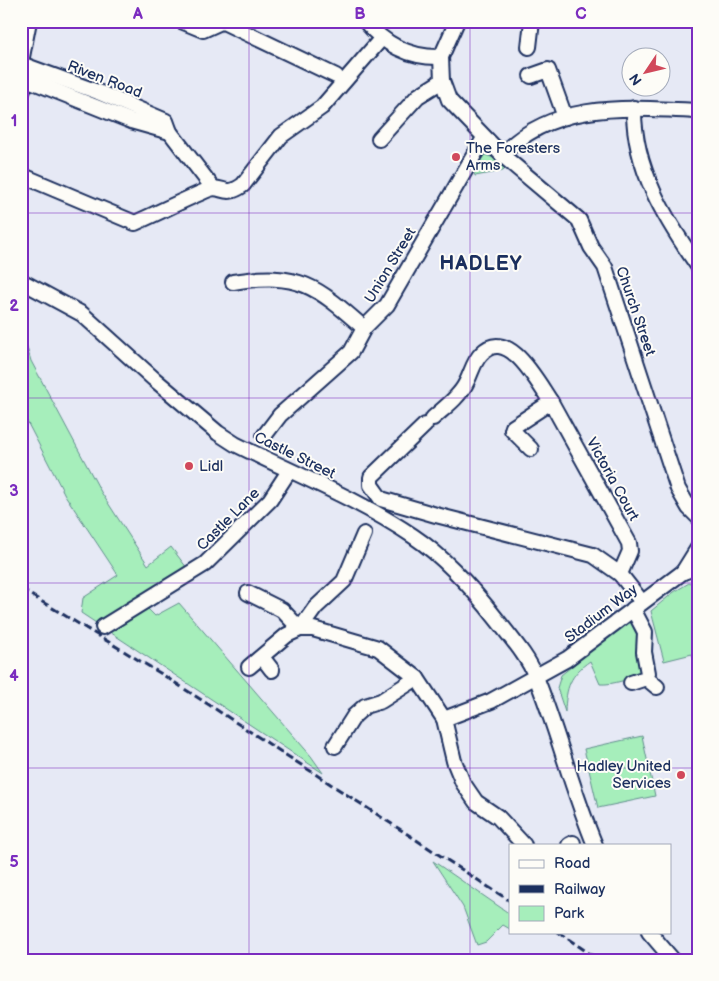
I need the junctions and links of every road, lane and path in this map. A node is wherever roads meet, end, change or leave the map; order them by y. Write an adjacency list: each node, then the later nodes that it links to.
1 (181, 21): 5 (street)
2 (364, 21): 7 (street)
3 (457, 21): 9 (street, Church Street)
4 (532, 21): 8 (street)
5 (223, 22): 11 (street)
6 (25, 27): 10 (street)
7 (381, 39): 9 (street); 24 (street)
8 (529, 47)
9 (441, 57): 14 (street, Church Street)
10 (21, 64): 13 (street); 19 (street, Riven Road)
11 (336, 76)
12 (531, 76): 18 (street)
13 (26, 79): 15 (street); 19 (street, Riven Road)
14 (442, 81): 20 (street, Church Street); 21 (street)
15 (21, 95)
16 (634, 108): 17 (street); 18 (street); 25 (street)
17 (698, 111)
18 (565, 117): 22 (street)
19 (170, 132): 24 (street, Riven Road)
20 (484, 138): 22 (street, Church Street); 28 (street, Union Street)
21 (379, 139)
22 (502, 155): 33 (street, Church Street)
23 (21, 175): 24 (street)
24 (213, 188)
25 (698, 266)
26 (21, 281): 32 (street, Castle Street)
27 (234, 282): 28 (street)
28 (364, 328): 30 (street, Union Street)
29 (552, 402): 31 (street); 38 (street, Victoria Court); 38 (street, Victoria Court)
30 (264, 436)
31 (531, 449)
32 (289, 471): 41 (street, Castle Lane); 46 (street, Castle Street)
33 (698, 517)
34 (364, 534): 42 (street)
35 (698, 548): 37 (street, Stadium Way)
36 (698, 567): 37 (street, Stadium Way)
37 (683, 572): 40 (street, Stadium Way)
38 (620, 574): 40 (street)
39 (248, 593): 42 (street)
40 (638, 605): 46 (street, Stadium Way); 48 (street)
41 (103, 627)
42 (300, 629): 43 (street); 47 (street)
43 (262, 657): 44 (street); 45 (street)
44 (250, 667)
45 (272, 670)
46 (536, 677): 51 (street, Stadium Way); 54 (street, Castle Street)
47 (417, 678): 51 (street); 52 (street)
48 (646, 678): 49 (street); 50 (street)
49 (631, 683)
50 (657, 687)
51 (444, 720): 53 (street)
52 (335, 746)
53 (523, 844)
54 (595, 844)
55 (651, 934): 56 (street)
56 (673, 960)

